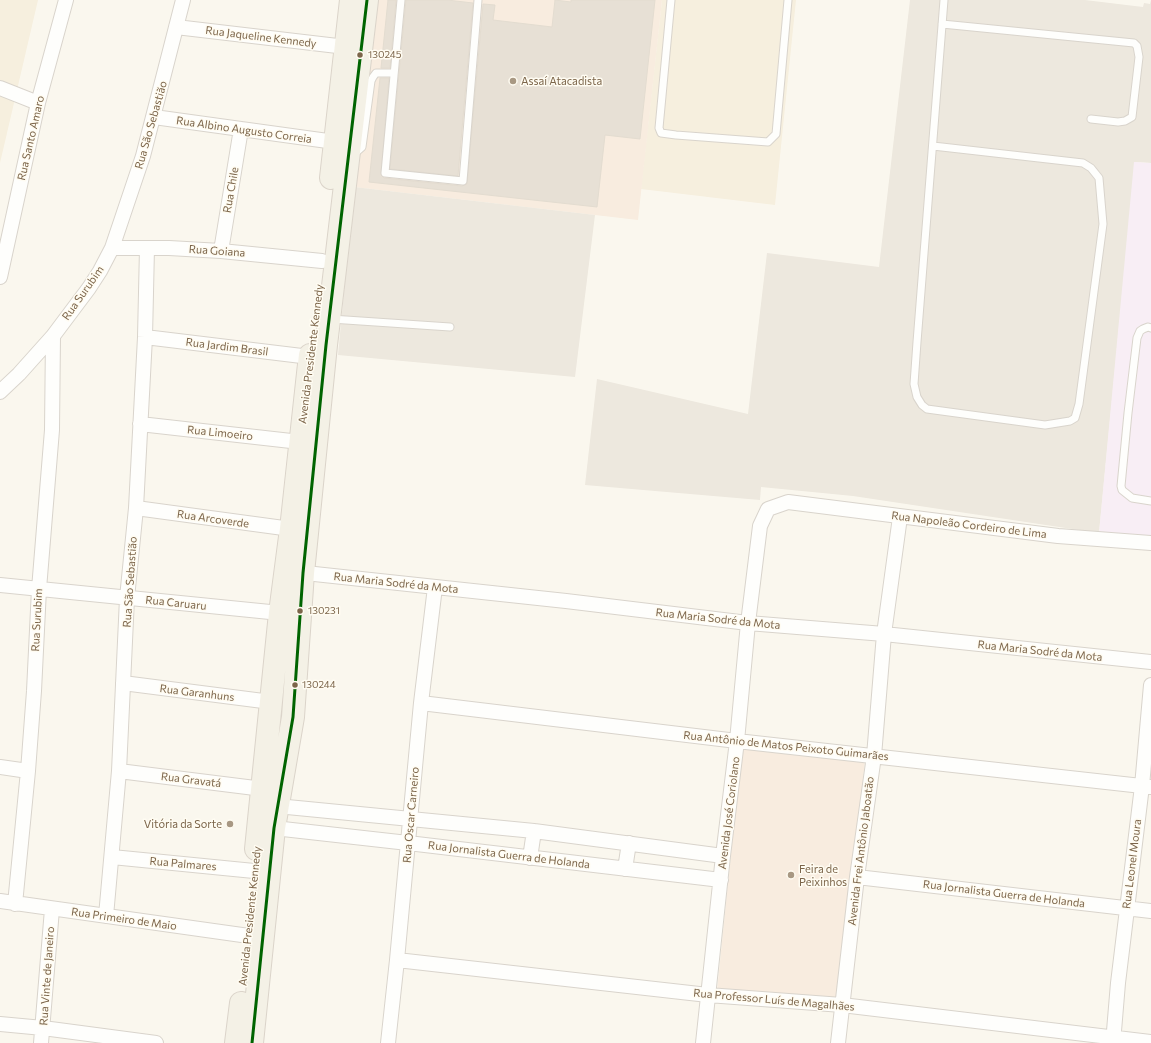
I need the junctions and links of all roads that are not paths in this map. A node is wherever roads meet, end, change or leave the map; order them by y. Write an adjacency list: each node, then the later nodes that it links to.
1 (64, 0): 15 (street, Rua Santo Amaro)
2 (183, 0): 11 (street, Rua São Sebastião)
3 (351, 0): 12 (main road, Avenida Presidente Kennedy)
4 (367, 0): 21 (main road, Avenida Presidente Kennedy)
5 (400, 0): 13 (lane)
6 (478, 0): 13 (lane)
7 (671, 0): 8 (lane)
8 (788, 0)
9 (944, 0): 10 (lane)
10 (942, 24): 17 (lane); 20 (lane)
11 (176, 27): 12 (street, Rua Jaqueline Kennedy); 16 (street, Rua São Sebastião)
12 (346, 47): 19 (main road, Avenida Presidente Kennedy)
13 (393, 73): 21 (lane)
14 (0, 88): 15 (street)
15 (38, 103): 26 (street, Rua Santo Amaro)
16 (154, 118): 18 (street, Rua Albino Augusto Correia); 22 (street, Rua São Sebastião)
17 (1091, 119)
18 (242, 129): 19 (street, Rua Albino Augusto Correia); 24 (street, Rua Chile)
19 (335, 142): 25 (main road, Avenida Presidente Kennedy)
20 (933, 146): 20 (lane)
21 (348, 159): 27 (main road, Avenida Presidente Kennedy)
22 (112, 248): 23 (street, Rua Goiana); 30 (street, Rua Surubim)
23 (148, 248): 24 (street, Rua Goiana); 31 (street, Rua São Sebastião)
24 (221, 251): 25 (street, Rua Goiana)
25 (322, 261): 32 (main road, Avenida Presidente Kennedy)
26 (0, 277)
27 (329, 319): 28 (lane); 42 (main road, Avenida Presidente Kennedy)
28 (450, 327)
29 (1151, 328): 36 (lane)
30 (52, 336): 33 (street, Rua Surubim); 45 (street, Rua Surubim)
31 (145, 338): 32 (street, Rua Jardim Brasil); 34 (street, Rua São Sebastião)
32 (310, 357): 35 (main road, Avenida Presidente Kennedy)
33 (0, 392)
34 (140, 424): 35 (street, Rua Limoeiro); 38 (street, Rua São Sebastião)
35 (300, 442): 40 (main road, Avenida Presidente Kennedy)
36 (1151, 501)
37 (788, 502): 39 (street, Rua Napoleão Cordeiro de Lima); 48 (street, Avenida José Coriolano)
38 (136, 508): 40 (street, Rua Arcoverde); 46 (street, Rua São Sebastião)
39 (900, 516): 41 (street, Rua Napoleão Cordeiro de Lima); 49 (street, Avenida Frei Antônio Jaboatão)
40 (291, 529): 42 (main road, Avenida Presidente Kennedy)
41 (1151, 543)
42 (294, 572): 44 (street, Rua Maria Sodré da Mota); 47 (main road, Avenida Presidente Kennedy); 54 (main road, Avenida Presidente Kennedy)
43 (0, 585): 45 (street, Rua Caruaru)
44 (435, 587): 48 (street, Rua Maria Sodré da Mota); 53 (street, Rua Oscar Carneiro)
45 (39, 589): 46 (street, Rua Caruaru); 58 (street, Rua Surubim)
46 (127, 598): 47 (street, Rua Caruaru); 51 (street, Rua São Sebastião)
47 (280, 613): 54 (main road, Avenida Presidente Kennedy)
48 (748, 623): 49 (street, Rua Maria Sodré da Mota); 55 (street, Avenida José Coriolano)
49 (884, 634): 50 (street, Rua Maria Sodré da Mota); 56 (street, Avenida Frei Antônio Jaboatão)
50 (1151, 662)
51 (123, 683): 54 (street, Rua Garanhuns); 59 (street, Rua São Sebastião)
52 (1151, 685): 61 (street, Rua Leonel Moura)
53 (422, 703): 55 (street, Rua Antônio de Matos Peixoto Guimarães); 63 (street, Rua Oscar Carneiro)
54 (279, 710): 60 (main road, Avenida Presidente Kennedy); 62 (main road, Avenida Presidente Kennedy)
55 (737, 741): 56 (street, Rua Antônio de Matos Peixoto Guimarães); 68 (street, Avenida José Coriolano)
56 (874, 756): 61 (street, Rua Antônio de Matos Peixoto Guimarães); 73 (street, Avenida Frei Antônio Jaboatão)
57 (0, 767): 58 (street)
58 (28, 771): 76 (street, Rua Surubim)
59 (119, 771): 60 (street, Rua Gravatá); 69 (street, Rua São Sebastião)
60 (267, 783): 72 (main road, Avenida Presidente Kennedy)
61 (1146, 787): 77 (street, Rua Leonel Moura)
62 (277, 806): 63 (street); 64 (main road, Avenida Presidente Kennedy)
63 (410, 818): 65 (street); 66 (street, Rua Oscar Carneiro)
64 (274, 828): 66 (street, Rua Jornalista Guerra de Holanda); 92 (main road, Avenida Presidente Kennedy)
65 (534, 831): 67 (street); 70 (street)
66 (408, 843): 70 (street, Rua Jornalista Guerra de Holanda); 82 (street, Rua Oscar Carneiro)
67 (629, 843): 68 (street); 71 (street)
68 (723, 856): 74 (street, Avenida José Coriolano)
69 (112, 857): 72 (street, Rua Palmares); 80 (street, Rua São Sebastião)
70 (530, 858): 71 (street, Rua Jornalista Guerra de Holanda)
71 (625, 869): 74 (street, Rua Jornalista Guerra de Holanda)
72 (254, 871): 81 (main road, Avenida Presidente Kennedy)
73 (857, 877): 77 (street, Rua Jornalista Guerra de Holanda); 84 (street, Avenida Frei Antônio Jaboatão)
74 (721, 880): 83 (street, Avenida José Coriolano)
75 (0, 901): 76 (street, Rua Primeiro de Maio)
76 (15, 904): 78 (street, Rua Primeiro de Maio)
77 (1127, 908): 79 (street, Rua Jornalista Guerra de Holanda); 87 (street, Rua Leonel Moura)
78 (52, 909): 80 (street, Rua Primeiro de Maio); 86 (street, Rua Vinte de Janeiro)
79 (1151, 911)
80 (106, 916): 81 (street, Rua Primeiro de Maio)
81 (249, 936): 91 (main road, Avenida Presidente Kennedy)
82 (397, 960): 83 (street, Rua Professor Luís de Magalhães); 93 (street, Rua Oscar Carneiro)
83 (708, 995): 84 (street, Rua Professor Luís de Magalhães); 94 (street, Avenida José Coriolano)
84 (842, 1005): 87 (street, Rua Professor Luís de Magalhães); 95 (street, Avenida Frei Antônio Jaboatão)
85 (0, 1024): 86 (street)
86 (43, 1028): 89 (street, Rua Vinte de Janeiro); 90 (street)
87 (1114, 1041): 88 (street, Rua Professor Luís de Magalhães)
88 (1151, 1042)
89 (41, 1043)
90 (156, 1043)
91 (236, 1043)
92 (252, 1043)
93 (388, 1043)
94 (703, 1043)
95 (838, 1043)

